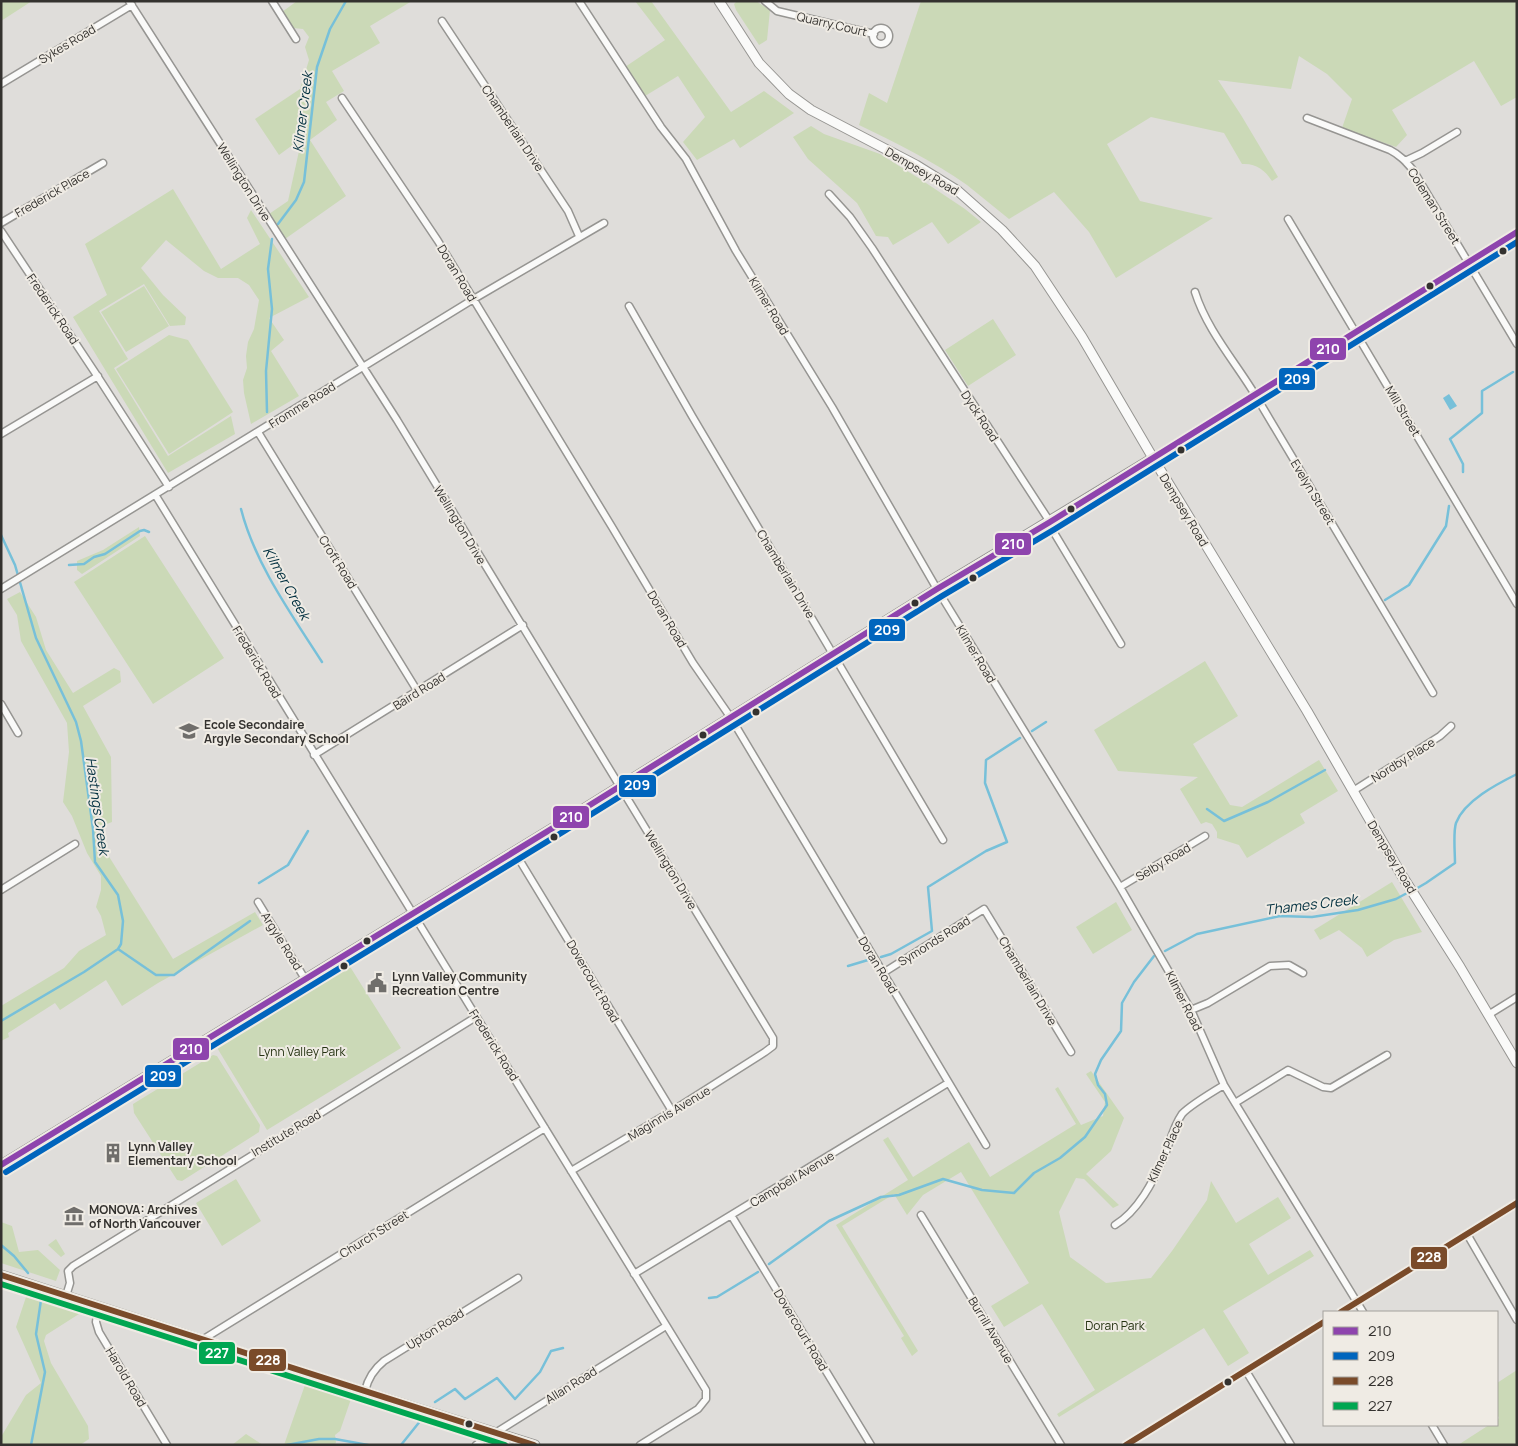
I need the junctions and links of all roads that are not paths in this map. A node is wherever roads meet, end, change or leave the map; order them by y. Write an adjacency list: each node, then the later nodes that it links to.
1 (272, 1): 8 (street)
2 (579, 1): 38 (street, Kilmer Road)
3 (718, 1): 33 (street, Dempsey Road)
4 (765, 1): 7 (street, Quarry Court)
5 (130, 3): 9 (street, Sykes Road); 28 (street, Wellington Drive)
6 (442, 21): 21 (street, Chamberlain Drive)
7 (874, 34)
8 (296, 40)
9 (1, 84)
10 (342, 98): 24 (street, Doran Road)
11 (1307, 118): 13 (street, Coleman Street)
12 (1457, 132): 13 (street)
13 (1406, 161): 22 (street, Coleman Street)
14 (104, 163): 17 (street, Frederick Place)
15 (829, 194): 36 (street, Dyck Road)
16 (1288, 219): 26 (street, Mill Street)
17 (1, 223)
18 (604, 223): 21 (street, Fromme Road)
19 (1, 231): 29 (street, Frederick Road)
20 (1517, 232): 22 (street)
21 (579, 236): 24 (street, Fromme Road)
22 (1468, 262): 26 (street); 27 (street, Coleman Street)
23 (1195, 292): 30 (street, Evelyn Street)
24 (472, 300): 28 (street, Fromme Road); 46 (street, Doran Road)
25 (629, 306): 42 (street, Chamberlain Drive)
26 (1356, 332): 30 (street); 39 (street, Mill Street)
27 (1517, 344)
28 (364, 367): 31 (street, Fromme Road); 40 (street, Wellington Drive)
29 (98, 376): 32 (street); 34 (street, Frederick Road)
30 (1255, 394): 33 (street); 44 (street, Evelyn Street)
31 (258, 432): 34 (street, Fromme Road); 43 (street, Croft Road)
32 (1, 434)
33 (1153, 458): 36 (street); 51 (street, Dempsey Road)
34 (169, 487): 35 (street, Fromme Road)
35 (156, 496): 37 (street, Fromme Road); 49 (street, Frederick Road)
36 (1050, 522): 38 (street); 41 (street, Dyck Road)
37 (1, 589)
38 (937, 589): 42 (street); 56 (street, Kilmer Road)
39 (1517, 604)
40 (523, 625): 43 (street, Baird Road); 50 (street, Wellington Drive)
41 (1121, 644)
42 (834, 655): 46 (street); 53 (street, Chamberlain Drive)
43 (418, 692): 49 (street, Baird Road)
44 (1432, 693)
45 (1, 704): 48 (street)
46 (731, 718): 50 (street); 61 (street, Doran Road)
47 (1451, 726): 51 (street, Nordby Place)
48 (18, 733)
49 (314, 755): 60 (street, Frederick Road)
50 (621, 786): 55 (street); 68 (street, Wellington Drive)
51 (1353, 791): 66 (street, Dempsey Road)
52 (1205, 836): 56 (street, Selby Road)
53 (943, 840)
54 (75, 844): 57 (street)
55 (514, 852): 60 (street); 75 (street, Dovercourt Road)
56 (1120, 887): 65 (street, Kilmer Road)
57 (1, 890)
58 (258, 902): 63 (street, Argyle Road)
59 (984, 909): 61 (street, Symonds Road); 69 (street, Chamberlain Drive)
60 (412, 913): 63 (street); 67 (street, Frederick Road)
61 (883, 973): 72 (street, Doran Road)
62 (1303, 973): 65 (street)
63 (305, 979): 78 (street)
64 (1517, 997): 66 (street)
65 (1191, 1010): 73 (street, Kilmer Road)
66 (1488, 1015): 71 (street, Dempsey Road)
67 (476, 1017): 76 (street, Frederick Road); 88 (street, Institute Road)
68 (765, 1052): 75 (street, Maginnis Avenue)
69 (1071, 1052)
70 (1387, 1055): 74 (street)
71 (1517, 1063)
72 (948, 1083): 77 (street, Doran Road); 82 (street, Campbell Avenue)
73 (1224, 1085): 74 (street, Kilmer Road); 83 (street, Kilmer Place)
74 (1235, 1103): 89 (street, Kilmer Road)
75 (672, 1111): 79 (street, Maginnis Avenue)
76 (545, 1128): 79 (street, Frederick Road); 96 (street, Church Street)
77 (986, 1145)
78 (2, 1163)
79 (571, 1171): 85 (street, Frederick Road)
80 (1517, 1203): 84 (street)
81 (921, 1215): 106 (street, Burrill Avenue)
82 (731, 1216): 85 (street, Campbell Avenue); 105 (street, Dovercourt Road)
83 (1115, 1225)
84 (1467, 1234): 89 (street); 93 (street)
85 (634, 1274): 95 (street, Frederick Road)
86 (2, 1275): 88 (street)
87 (518, 1278): 98 (street, Upton Road)
88 (66, 1296): 90 (street)
89 (1357, 1302): 91 (street); 92 (street, Kilmer Road)
90 (98, 1306): 96 (street); 101 (street, Harold Road)
91 (1343, 1311)
92 (1362, 1311)
93 (1517, 1320)
94 (1323, 1323): 97 (street)
95 (666, 1326): 100 (street, Allan Road); 104 (street, Frederick Road)
96 (202, 1340): 98 (street)
97 (1246, 1371): 107 (street); 108 (street)
98 (365, 1391): 100 (street)
99 (1433, 1426): 109 (street)
100 (496, 1432): 102 (street, Allan Road); 103 (street)
101 (167, 1445)
102 (476, 1445)
103 (536, 1445)
104 (640, 1445)
105 (871, 1445)
106 (1061, 1445)
107 (1126, 1445)
108 (1291, 1445)
109 (1444, 1445)

